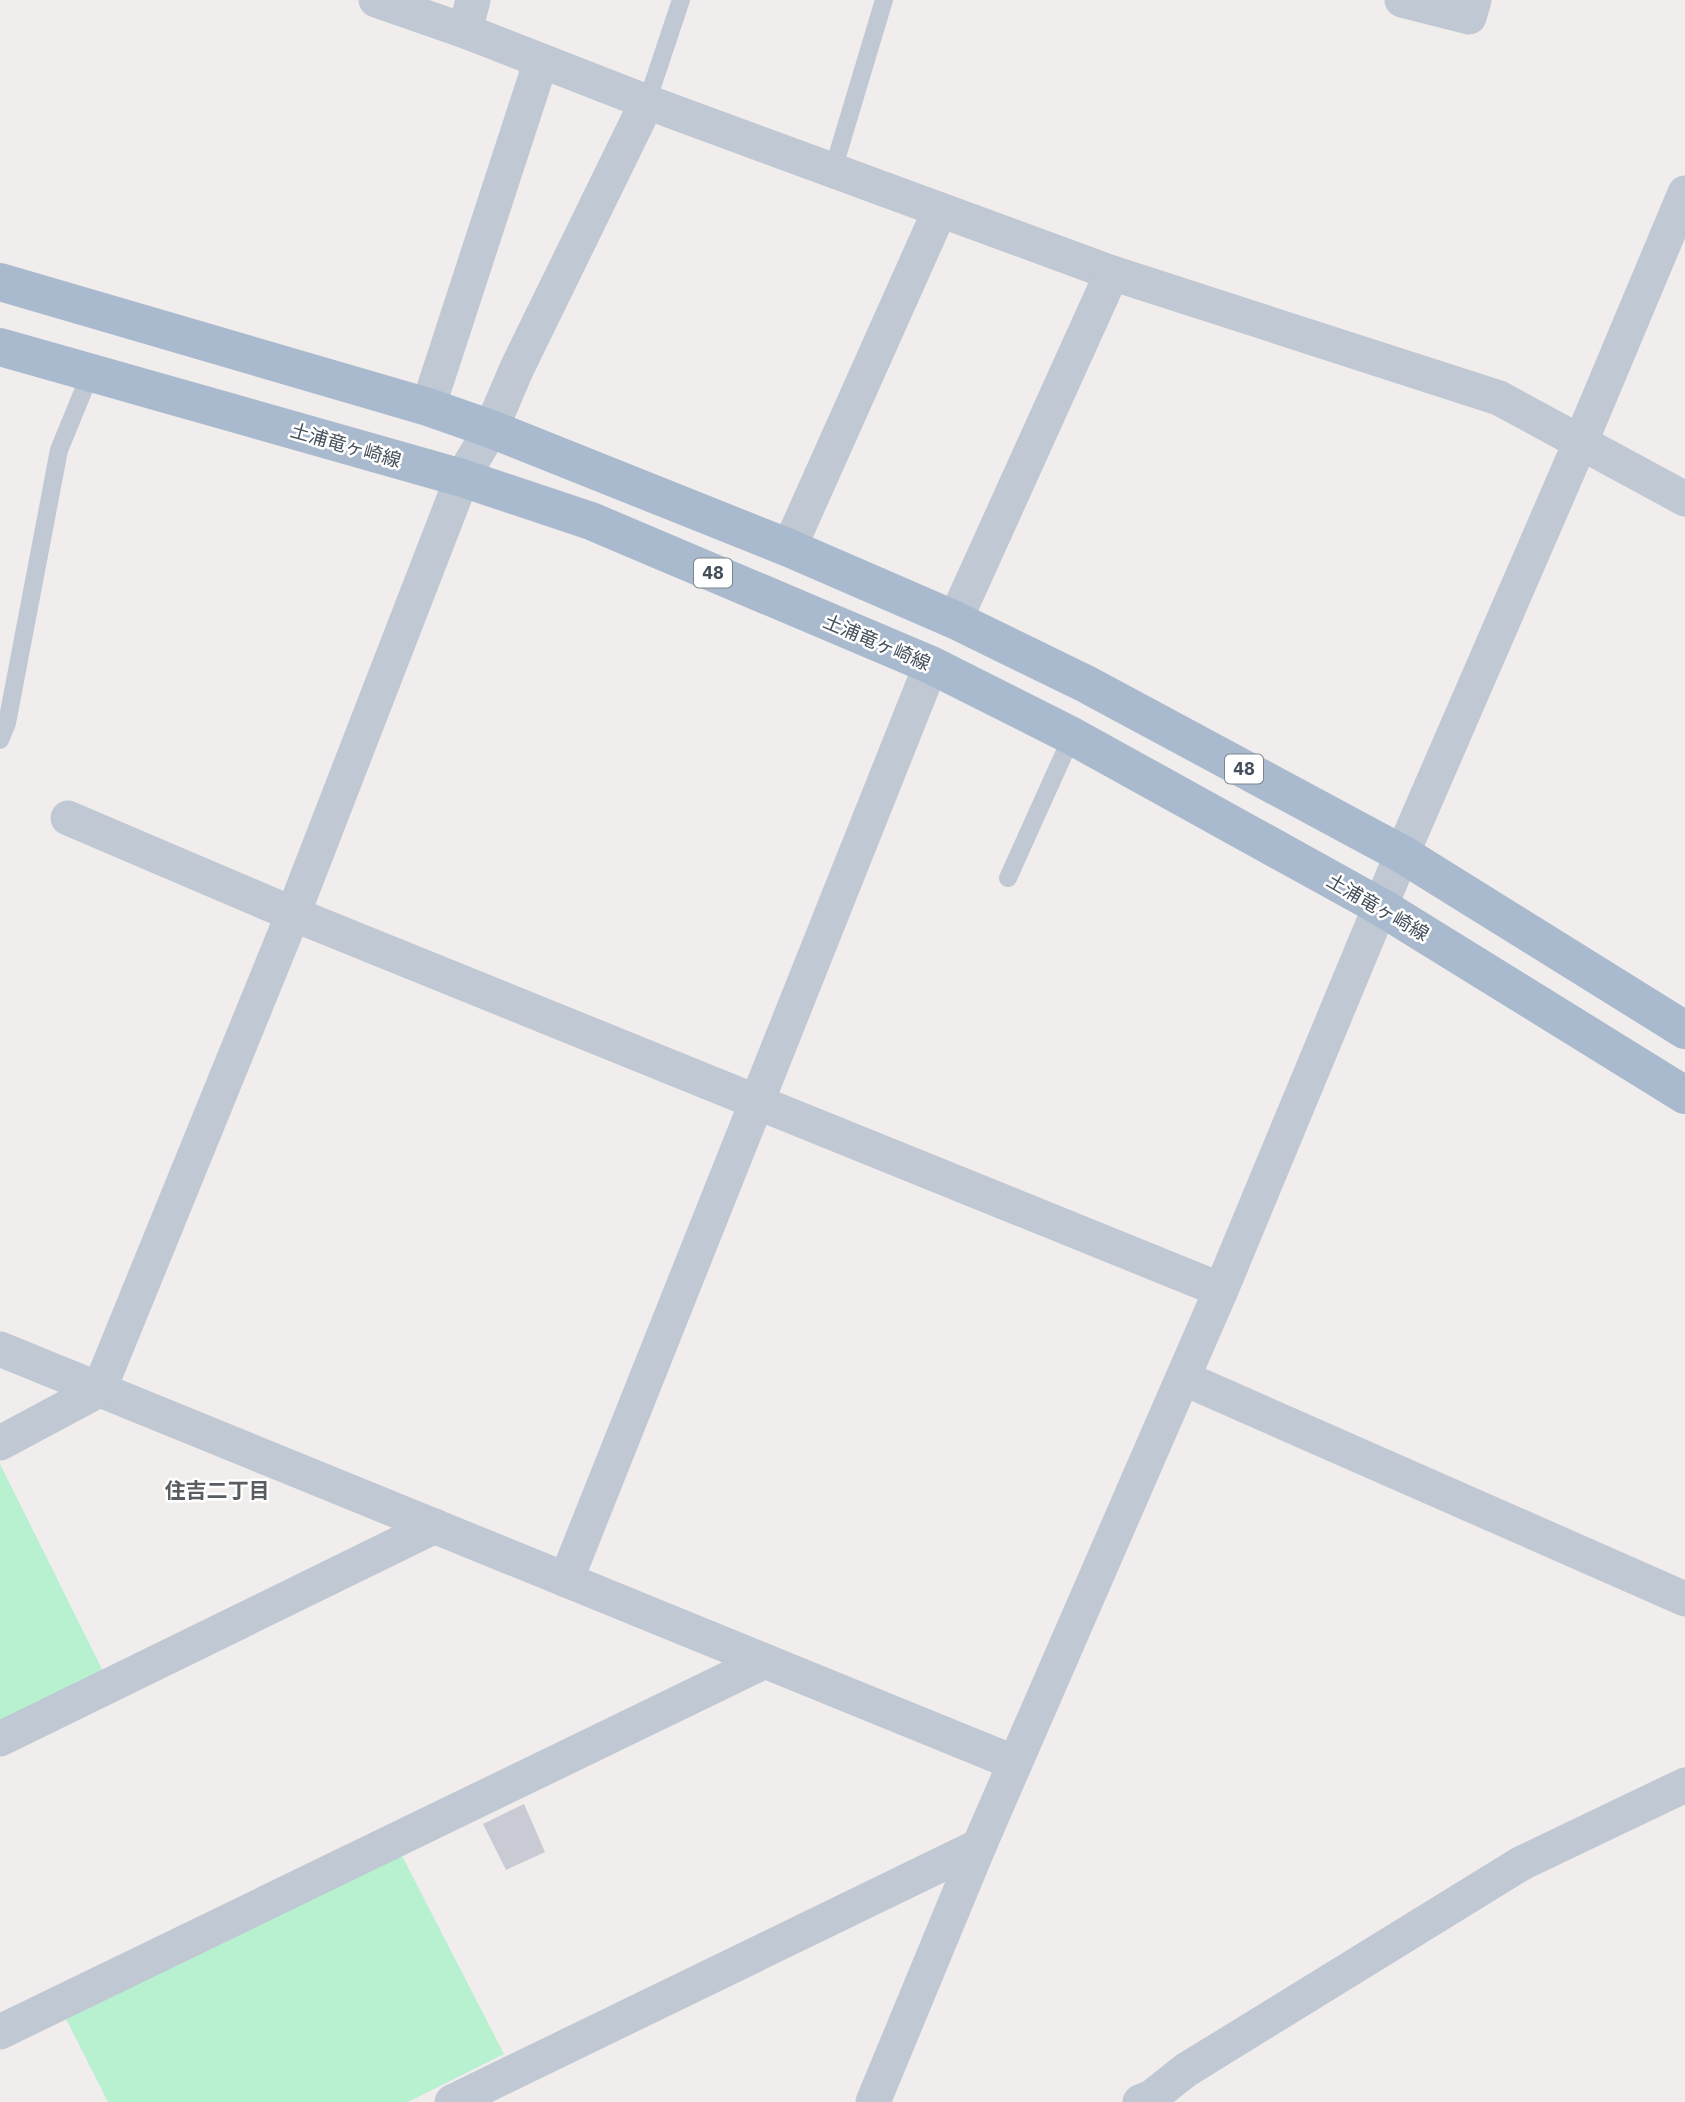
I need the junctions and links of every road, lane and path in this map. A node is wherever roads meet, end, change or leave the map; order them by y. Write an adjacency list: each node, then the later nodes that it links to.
1 (376, 0): 6 (street)
2 (681, 0): 8 (lane)
3 (884, 0): 9 (lane)
4 (1402, 0): 5 (street)
5 (1474, 0)
6 (469, 15): 7 (street)
7 (541, 61): 8 (street); 16 (street)
8 (647, 102): 9 (street); 17 (street)
9 (832, 170): 11 (street)
10 (1685, 193): 18 (street)
11 (940, 210): 12 (street); 21 (street)
12 (1112, 273): 18 (street); 22 (street)
13 (0, 282): 16 (main road, 48)
14 (0, 347): 15 (main road, 土浦竜ヶ崎線 / 48)
15 (90, 372): 19 (main road, 土浦竜ヶ崎線 / 48); 25 (lane)
16 (428, 407): 17 (main road, 48)
17 (491, 429): 19 (street); 21 (main road, 48)
18 (1581, 441): 20 (street); 27 (street)
19 (462, 478): 23 (main road, 土浦竜ヶ崎線 / 48); 30 (street)
20 (1685, 499)
21 (789, 548): 22 (main road, 48)
22 (955, 620): 27 (main road, 48)
23 (931, 664): 24 (main road, 土浦竜ヶ崎線 / 48); 33 (street)
24 (1072, 736): 28 (lane); 29 (main road, 土浦竜ヶ崎線 / 48)
25 (0, 740)
26 (68, 818): 30 (street)
27 (1402, 854): 29 (street); 31 (main road, 48)
28 (1008, 878)
29 (1381, 907): 32 (main road, 土浦竜ヶ崎線 / 48); 34 (street)
30 (293, 914): 33 (street); 37 (street)
31 (1685, 1030)
32 (1685, 1095)
33 (755, 1101): 34 (street); 40 (street)
34 (1221, 1290): 36 (street)
35 (0, 1349): 37 (street)
36 (1183, 1378): 41 (street); 44 (street)
37 (99, 1390): 38 (street); 39 (street)
38 (0, 1443)
39 (435, 1527): 40 (street); 43 (street)
40 (566, 1580): 42 (street)
41 (1685, 1599)
42 (765, 1661): 44 (street); 47 (street)
43 (0, 1739)
44 (1015, 1763): 46 (street)
45 (1685, 1785): 48 (street)
46 (979, 1846): 49 (street); 50 (street)
47 (0, 2032)
48 (1154, 2100)
49 (458, 2101)
50 (873, 2102)

